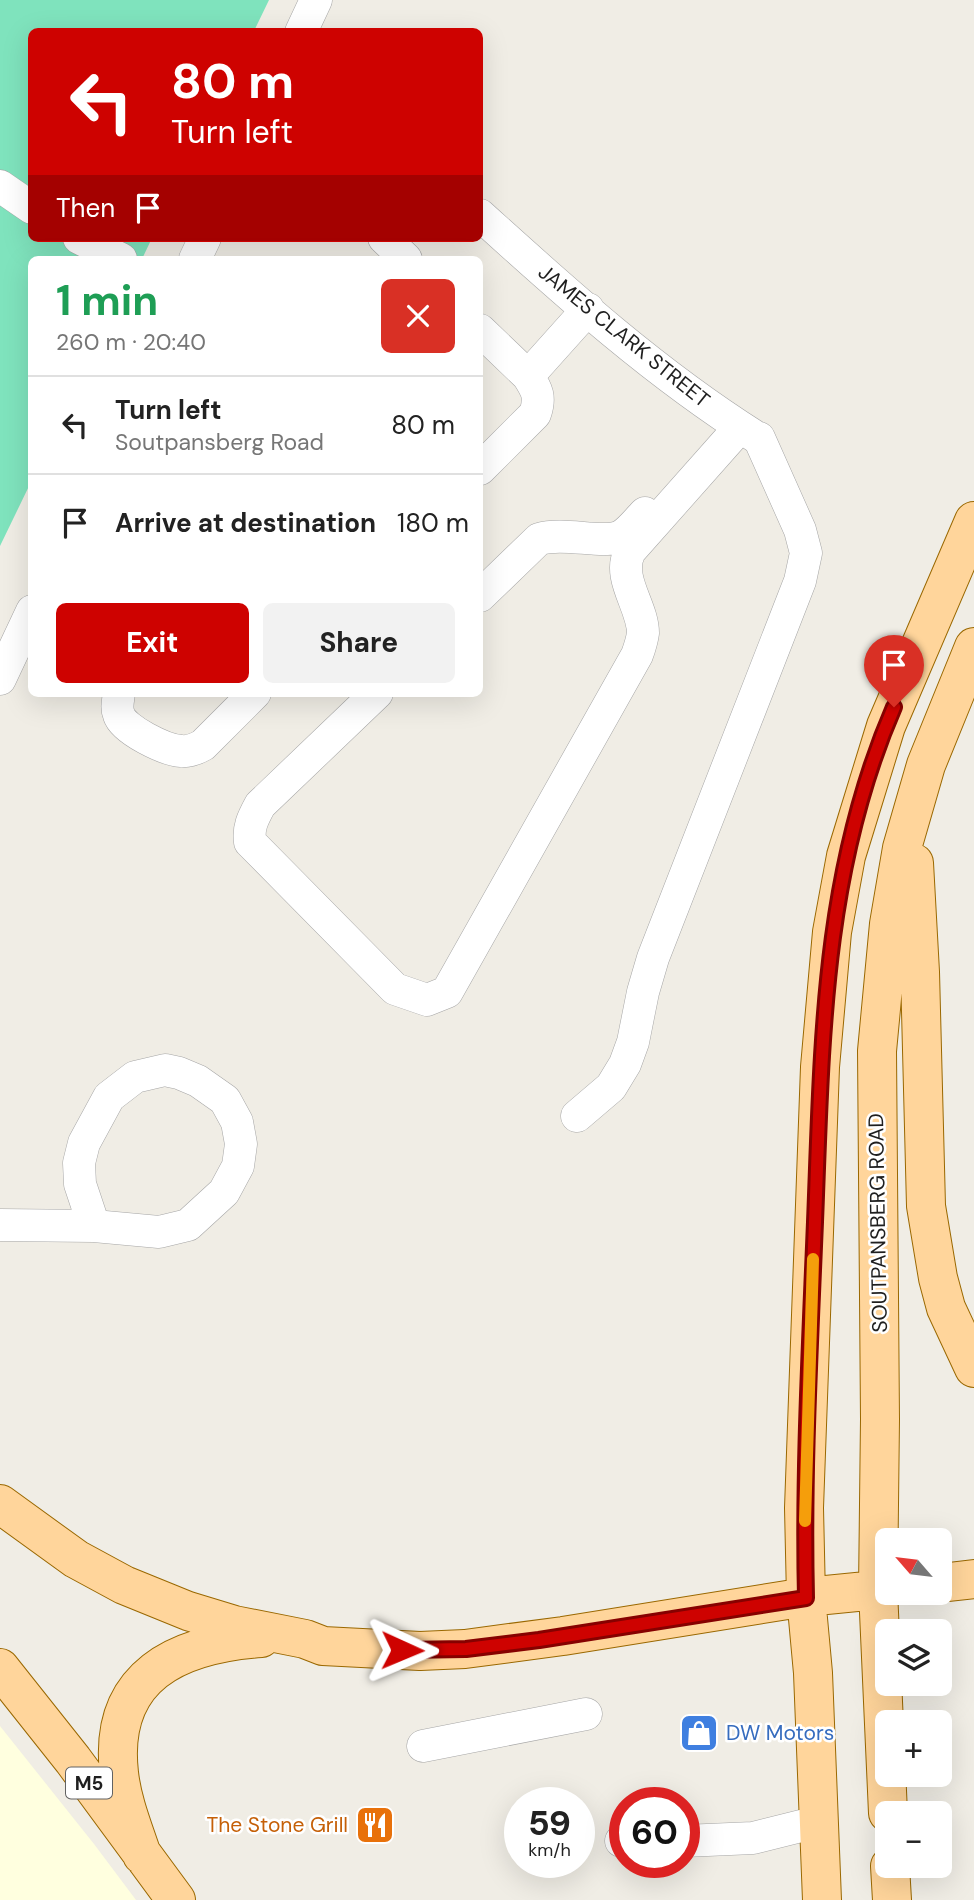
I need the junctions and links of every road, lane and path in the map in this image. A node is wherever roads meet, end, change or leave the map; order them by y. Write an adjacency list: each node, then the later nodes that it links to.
1 (316, 0): 2 (street)
2 (303, 28)
3 (0, 186): 4 (street)
4 (28, 205)
5 (483, 218): 10 (street, JAMES CLARK STREET)
6 (87, 242): 8 (street)
7 (388, 242): 9 (street)
8 (115, 256)
9 (403, 256)
10 (588, 309): 12 (street); 13 (street, JAMES CLARK STREET)
11 (483, 333): 12 (street)
12 (528, 376): 14 (street)
13 (752, 431): 16 (street); 22 (street); 24 (street)
14 (483, 466)
15 (974, 521): 33 (main road)
16 (483, 593)
17 (28, 620): 19 (street)
18 (974, 647): 23 (main road, SOUTPANSBERG ROAD)
19 (0, 679)
20 (118, 697): 21 (street)
21 (251, 697)
22 (373, 697)
23 (911, 808): 27 (main road); 29 (main road, SOUTPANSBERG ROAD)
24 (577, 1116)
25 (0, 1225): 26 (street)
26 (94, 1226): 26 (street)
27 (974, 1368)
28 (0, 1504): 35 (main road)
29 (882, 1528)
30 (974, 1580): 31 (main road)
31 (952, 1582)
32 (875, 1591): 33 (main road)
33 (806, 1598): 35 (main road); 40 (main road)
34 (883, 1605): 39 (main road, SOUTPANSBERG ROAD)
35 (305, 1639): 42 (main road)
36 (0, 1668): 42 (main road, M5)
37 (586, 1714): 38 (street)
38 (423, 1746)
39 (888, 1801)
40 (817, 1822): 41 (street); 45 (main road)
41 (700, 1840)
42 (142, 1856): 44 (main road, M5)
43 (891, 1878): 46 (main road)
44 (176, 1900)
45 (822, 1900)
46 (892, 1900)

